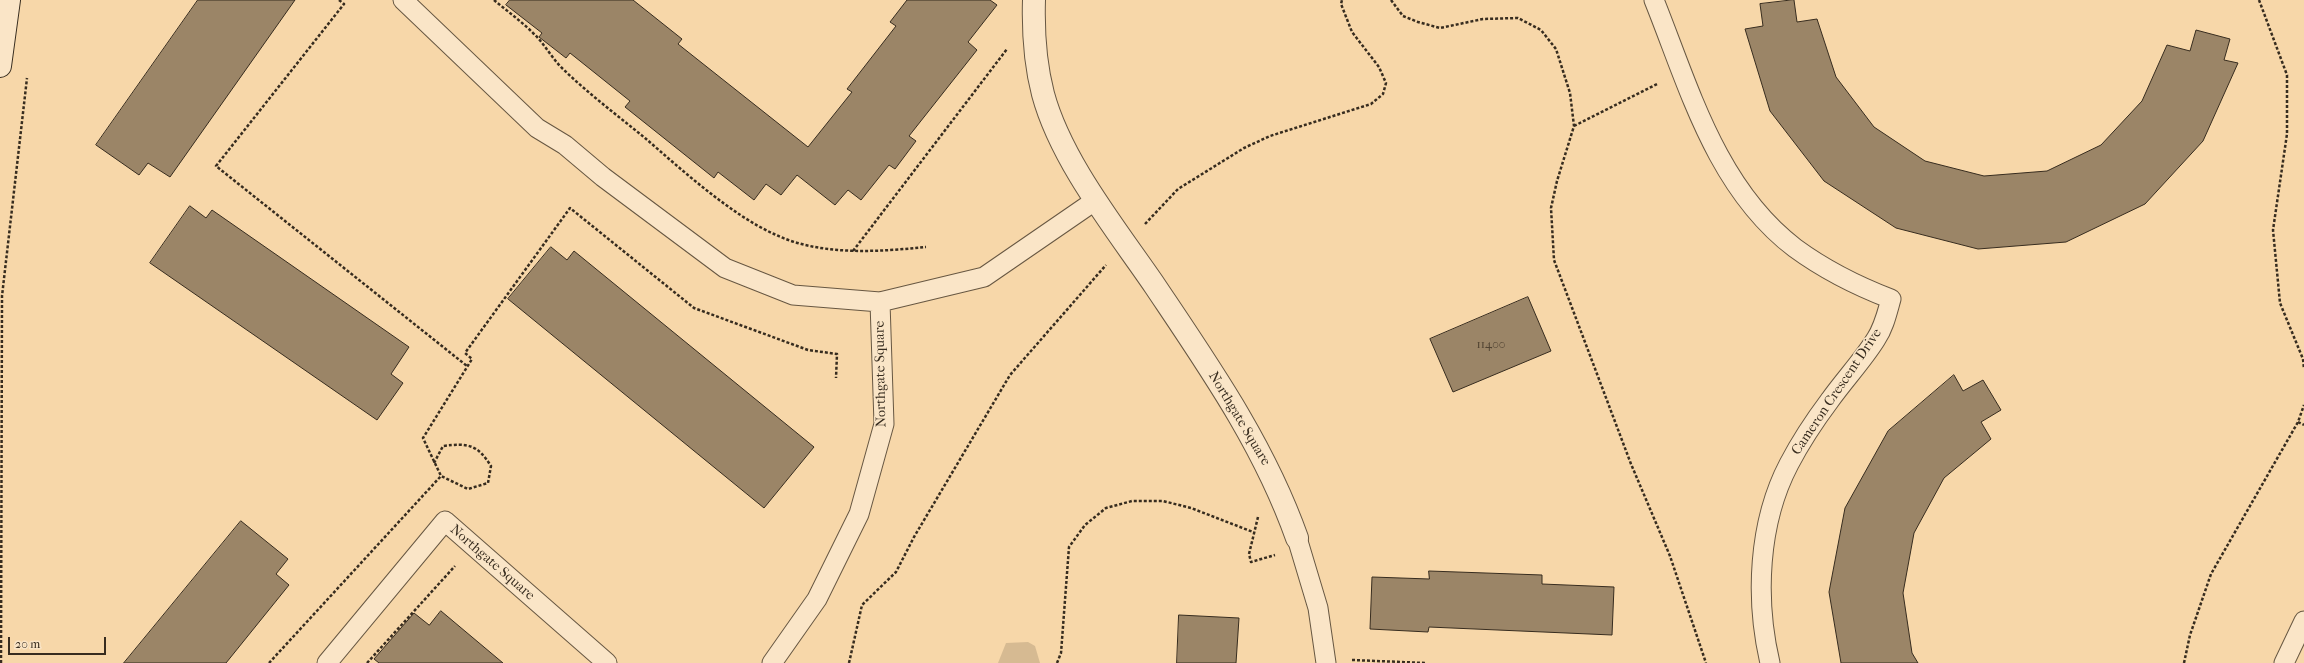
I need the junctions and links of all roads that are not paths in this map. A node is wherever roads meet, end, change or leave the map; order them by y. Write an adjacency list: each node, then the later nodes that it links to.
1 (9, 0): 5 (street)
2 (403, 0): 7 (lane)
3 (1034, 0): 6 (street, Northgate Square)
4 (1654, 0): 14 (lane, Cameron Crescent Drive)
5 (0, 66)
6 (1096, 200): 7 (lane, Northgate Square); 8 (street, Northgate Square)
7 (880, 302): 13 (lane, Northgate Square)
8 (1297, 538): 10 (lane, Northgate Square)
9 (2304, 621): 15 (lane)
10 (1326, 661)
11 (327, 663): 12 (lane, Northgate Square)
12 (607, 663)
13 (772, 663)
14 (1770, 663)
15 (2284, 663)

